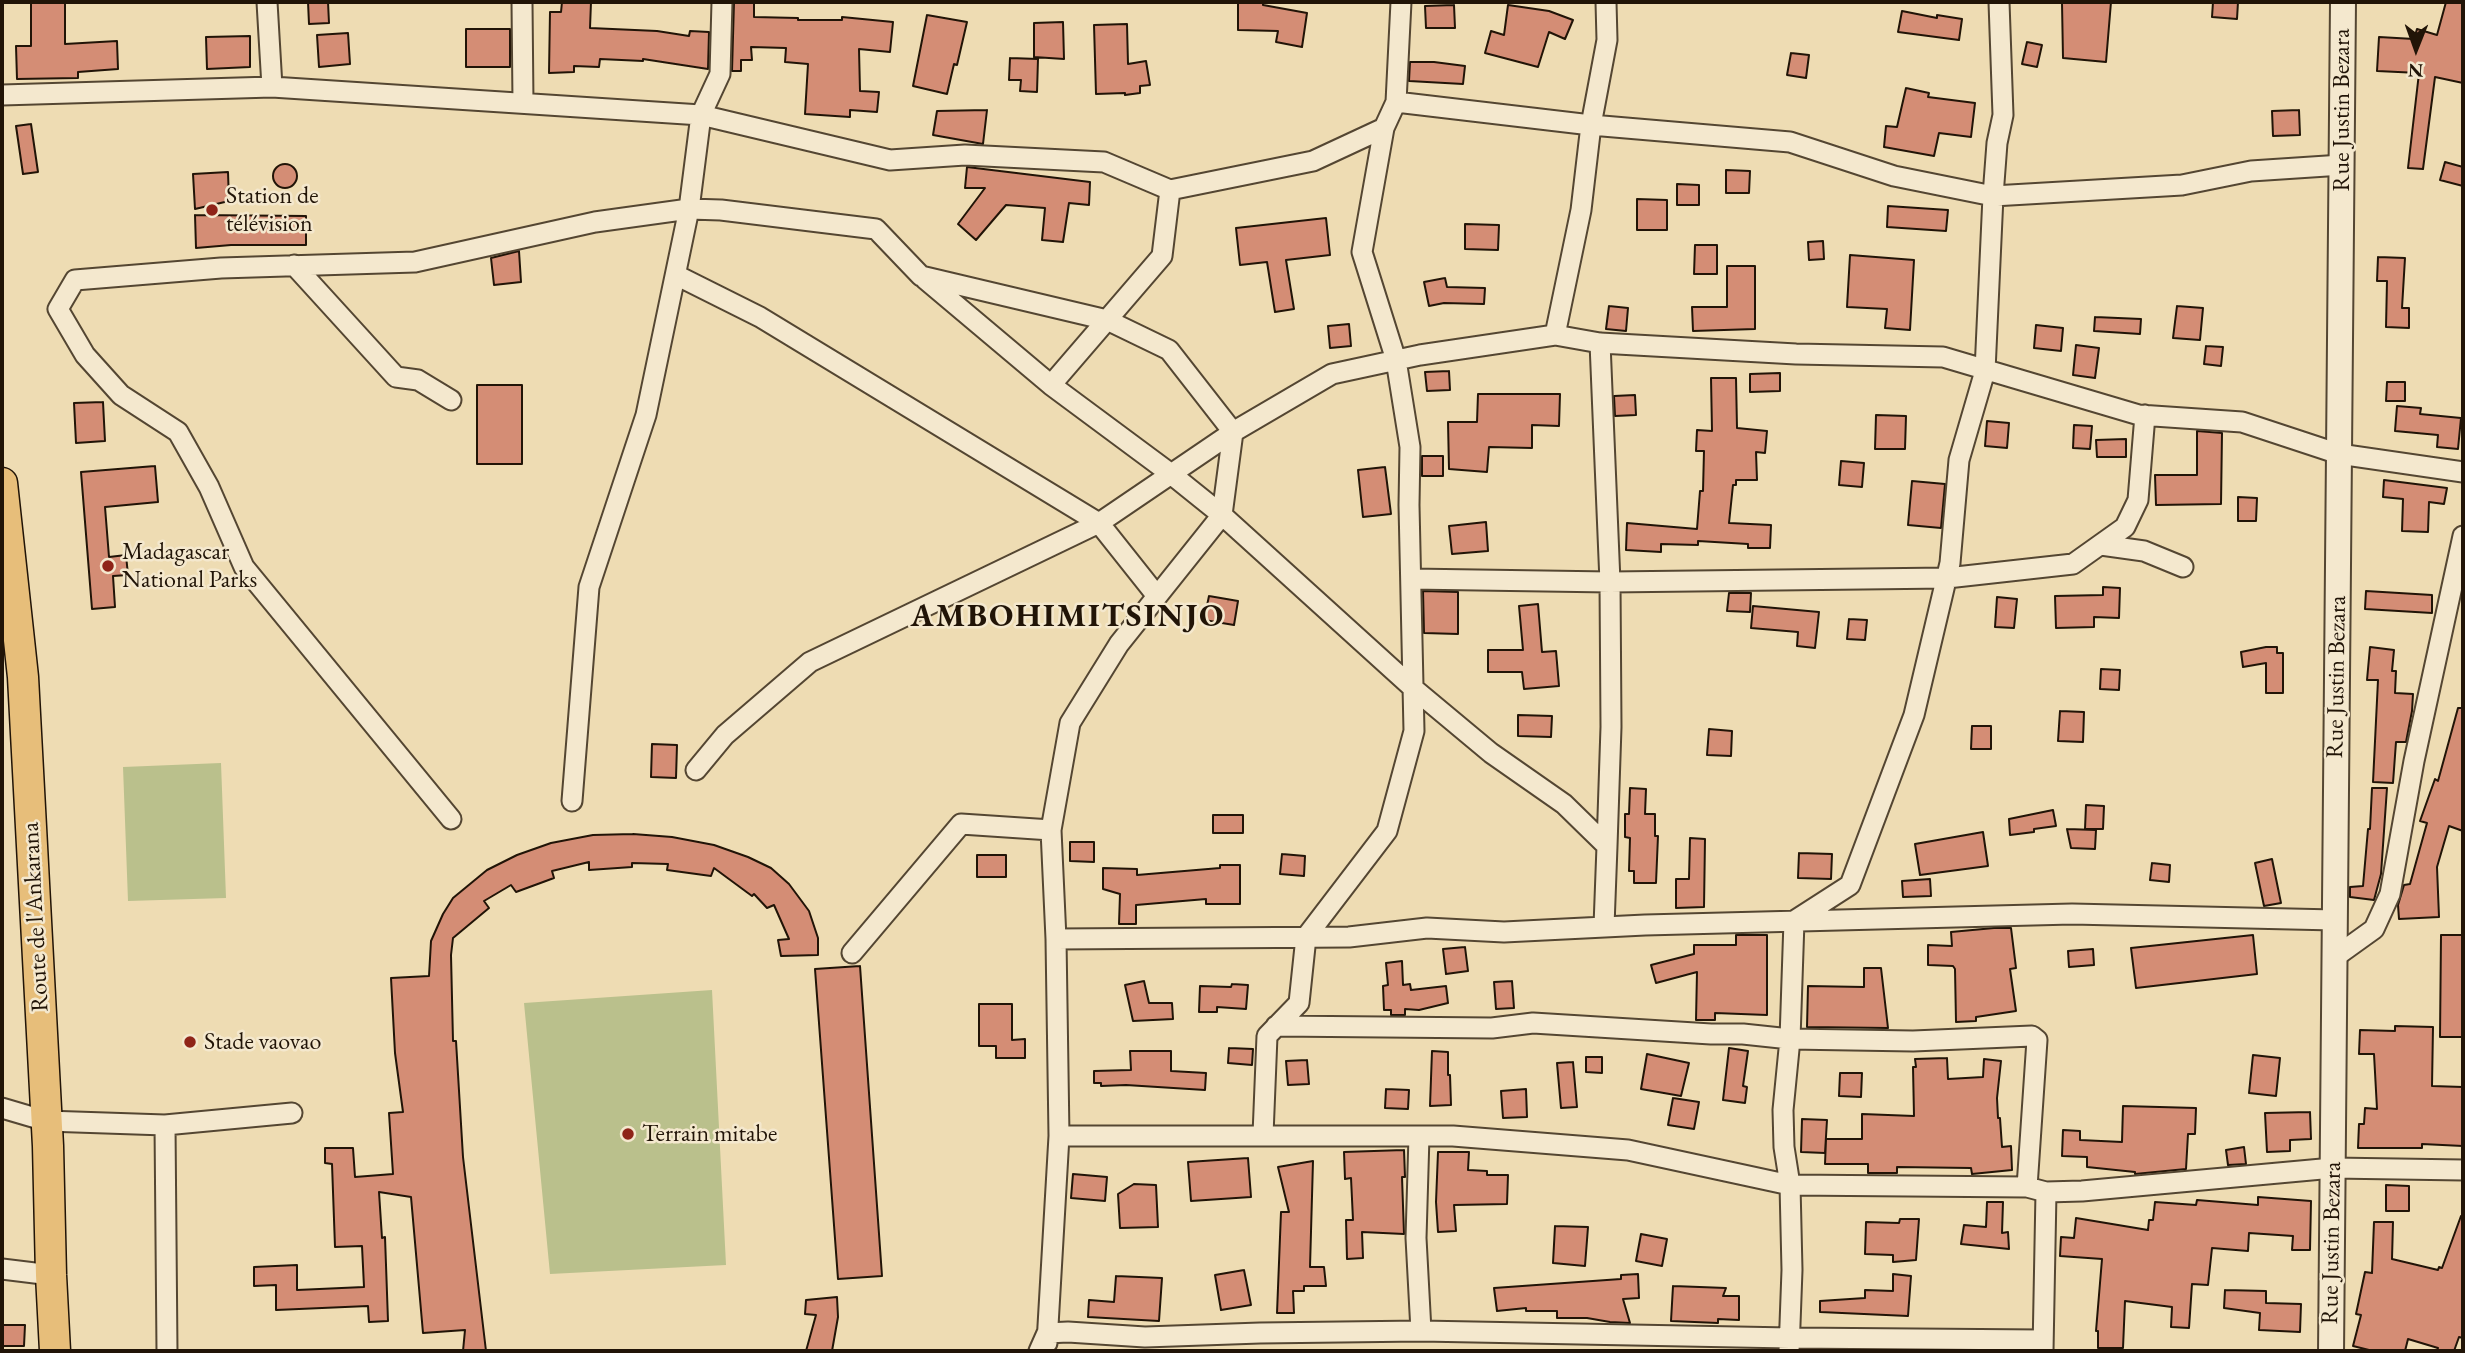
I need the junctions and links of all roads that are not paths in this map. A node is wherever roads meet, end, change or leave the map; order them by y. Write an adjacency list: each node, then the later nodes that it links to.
1 (267, 2): 8 (street)
2 (522, 2): 11 (street)
3 (722, 2): 12 (street)
4 (1401, 2): 10 (street)
5 (1606, 2): 13 (street)
6 (1999, 2): 17 (street)
7 (2343, 2): 15 (street, Rue Justin Bezara)
8 (272, 87): 9 (street); 11 (street)
9 (2, 95)
10 (1396, 102): 13 (street); 14 (street)
11 (523, 103): 12 (street)
12 (701, 115): 16 (street); 18 (street)
13 (1591, 125): 17 (street); 23 (street)
14 (1384, 128): 16 (street); 25 (street)
15 (2342, 165): 17 (street); 31 (street, Rue Justin Bezara)
16 (1170, 190): 22 (street)
17 (1993, 196): 26 (street)
18 (689, 209): 19 (street); 20 (street); 21 (street)
19 (294, 265): 28 (street); 47 (street)
20 (676, 275): 36 (street); 46 (street)
21 (921, 276): 22 (street); 27 (street)
22 (1107, 320): 27 (street); 30 (street)
23 (1555, 335): 24 (street); 25 (street)
24 (1601, 343): 26 (street); 42 (street)
25 (1396, 360): 30 (street); 41 (street)
26 (1985, 371): 29 (street); 40 (street)
27 (1051, 385): 33 (street)
28 (452, 400)
29 (2144, 415): 31 (street); 38 (street)
30 (1233, 432): 33 (street); 35 (street)
31 (2339, 454): 32 (street); 50 (street, Rue Justin Bezara)
32 (2463, 472)
33 (1171, 474): 35 (street); 36 (street)
34 (2, 483): 61 (main road, Route de l'Ankarana)
35 (1222, 515): 43 (street); 44 (street)
36 (1099, 523): 43 (street); 45 (street)
37 (2463, 536): 56 (street)
38 (2101, 545): 39 (street); 40 (street)
39 (2183, 567)
40 (1947, 578): 42 (street); 51 (street)
41 (1410, 579): 42 (street); 44 (street)
42 (1610, 582): 49 (street)
43 (1157, 596): 48 (street)
44 (1413, 688): 49 (street); 53 (street)
45 (696, 770)
46 (572, 801)
47 (451, 819)
48 (1051, 830): 54 (street); 55 (street)
49 (1607, 846): 52 (street)
50 (2335, 920): 51 (street); 56 (street, Rue Justin Bezara)
51 (1794, 921): 52 (street); 58 (street)
52 (1604, 926): 53 (street)
53 (1306, 937): 54 (street); 57 (street)
54 (1056, 939): 64 (street)
55 (852, 953)
56 (2334, 957): 66 (street, Rue Justin Bezara)
57 (1276, 1026): 58 (street); 63 (street)
58 (1790, 1039): 68 (street); 69 (street)
59 (2, 1108): 61 (street)
60 (292, 1113): 62 (street)
61 (46, 1121): 62 (street); 71 (main road, Route de l'Ankarana)
62 (165, 1125): 78 (street)
63 (1263, 1135): 64 (street); 65 (street)
64 (1059, 1136): 73 (street)
65 (1419, 1136): 68 (street); 72 (street)
66 (2333, 1168): 67 (street); 69 (street); 80 (street, Rue Justin Bezara)
67 (2463, 1170)
68 (1790, 1185): 69 (street); 75 (street)
69 (2036, 1189): 76 (street)
70 (2, 1269): 71 (street)
71 (51, 1275): 77 (main road, Route de l'Ankarana)
72 (1421, 1331): 73 (street); 74 (street)
73 (1047, 1342): 79 (street)
74 (1602, 1343): 75 (street)
75 (1789, 1345): 76 (street)
76 (2042, 1345)
77 (55, 1351)
78 (167, 1351)
79 (1039, 1351)
80 (2331, 1351)

